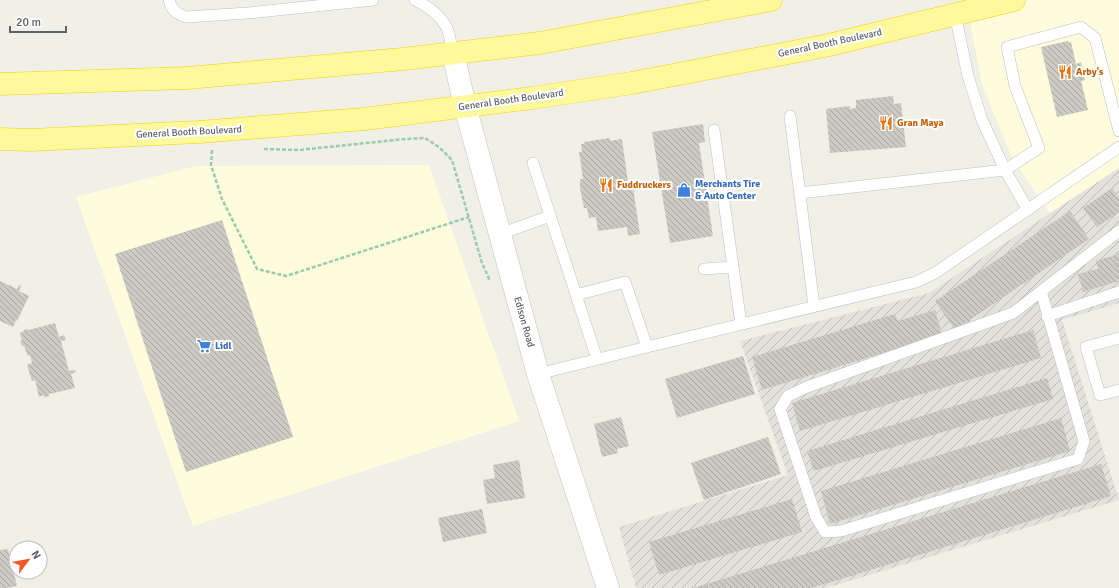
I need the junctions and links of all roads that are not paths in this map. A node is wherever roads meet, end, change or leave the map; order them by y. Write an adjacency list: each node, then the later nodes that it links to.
1 (169, 0): 6 (lane)
2 (373, 0): 6 (lane)
3 (416, 0): 8 (lane)
4 (771, 0): 8 (highway)
5 (1014, 0): 7 (highway, General Booth Boulevard)
6 (336, 2)
7 (954, 7): 10 (highway, General Booth Boulevard); 17 (lane)
8 (453, 53): 9 (highway); 10 (street, Edison Road)
9 (0, 84)
10 (465, 106): 14 (highway, General Booth Boulevard); 22 (street, Edison Road)
11 (790, 116): 18 (lane)
12 (714, 130): 23 (lane)
13 (1119, 130): 17 (lane)
14 (0, 140)
15 (1119, 147): 19 (lane)
16 (532, 163): 20 (lane)
17 (1005, 170): 18 (lane); 19 (lane)
18 (800, 193): 28 (lane)
19 (1028, 210): 28 (lane)
20 (550, 216): 22 (lane); 27 (lane)
21 (1119, 231): 25 (lane)
22 (500, 234): 34 (street, Edison Road)
23 (734, 267): 24 (lane); 30 (lane)
24 (704, 269)
25 (1041, 291): 29 (lane); 29 (lane)
26 (1119, 292): 29 (lane)
27 (576, 295): 32 (lane); 33 (lane)
28 (814, 306): 30 (lane)
29 (1047, 316)
30 (742, 324): 32 (lane)
31 (1119, 338): 35 (lane)
32 (647, 347): 33 (lane)
33 (597, 359): 34 (lane)
34 (538, 374): 36 (street, Edison Road)
35 (1119, 390)
36 (608, 588)

